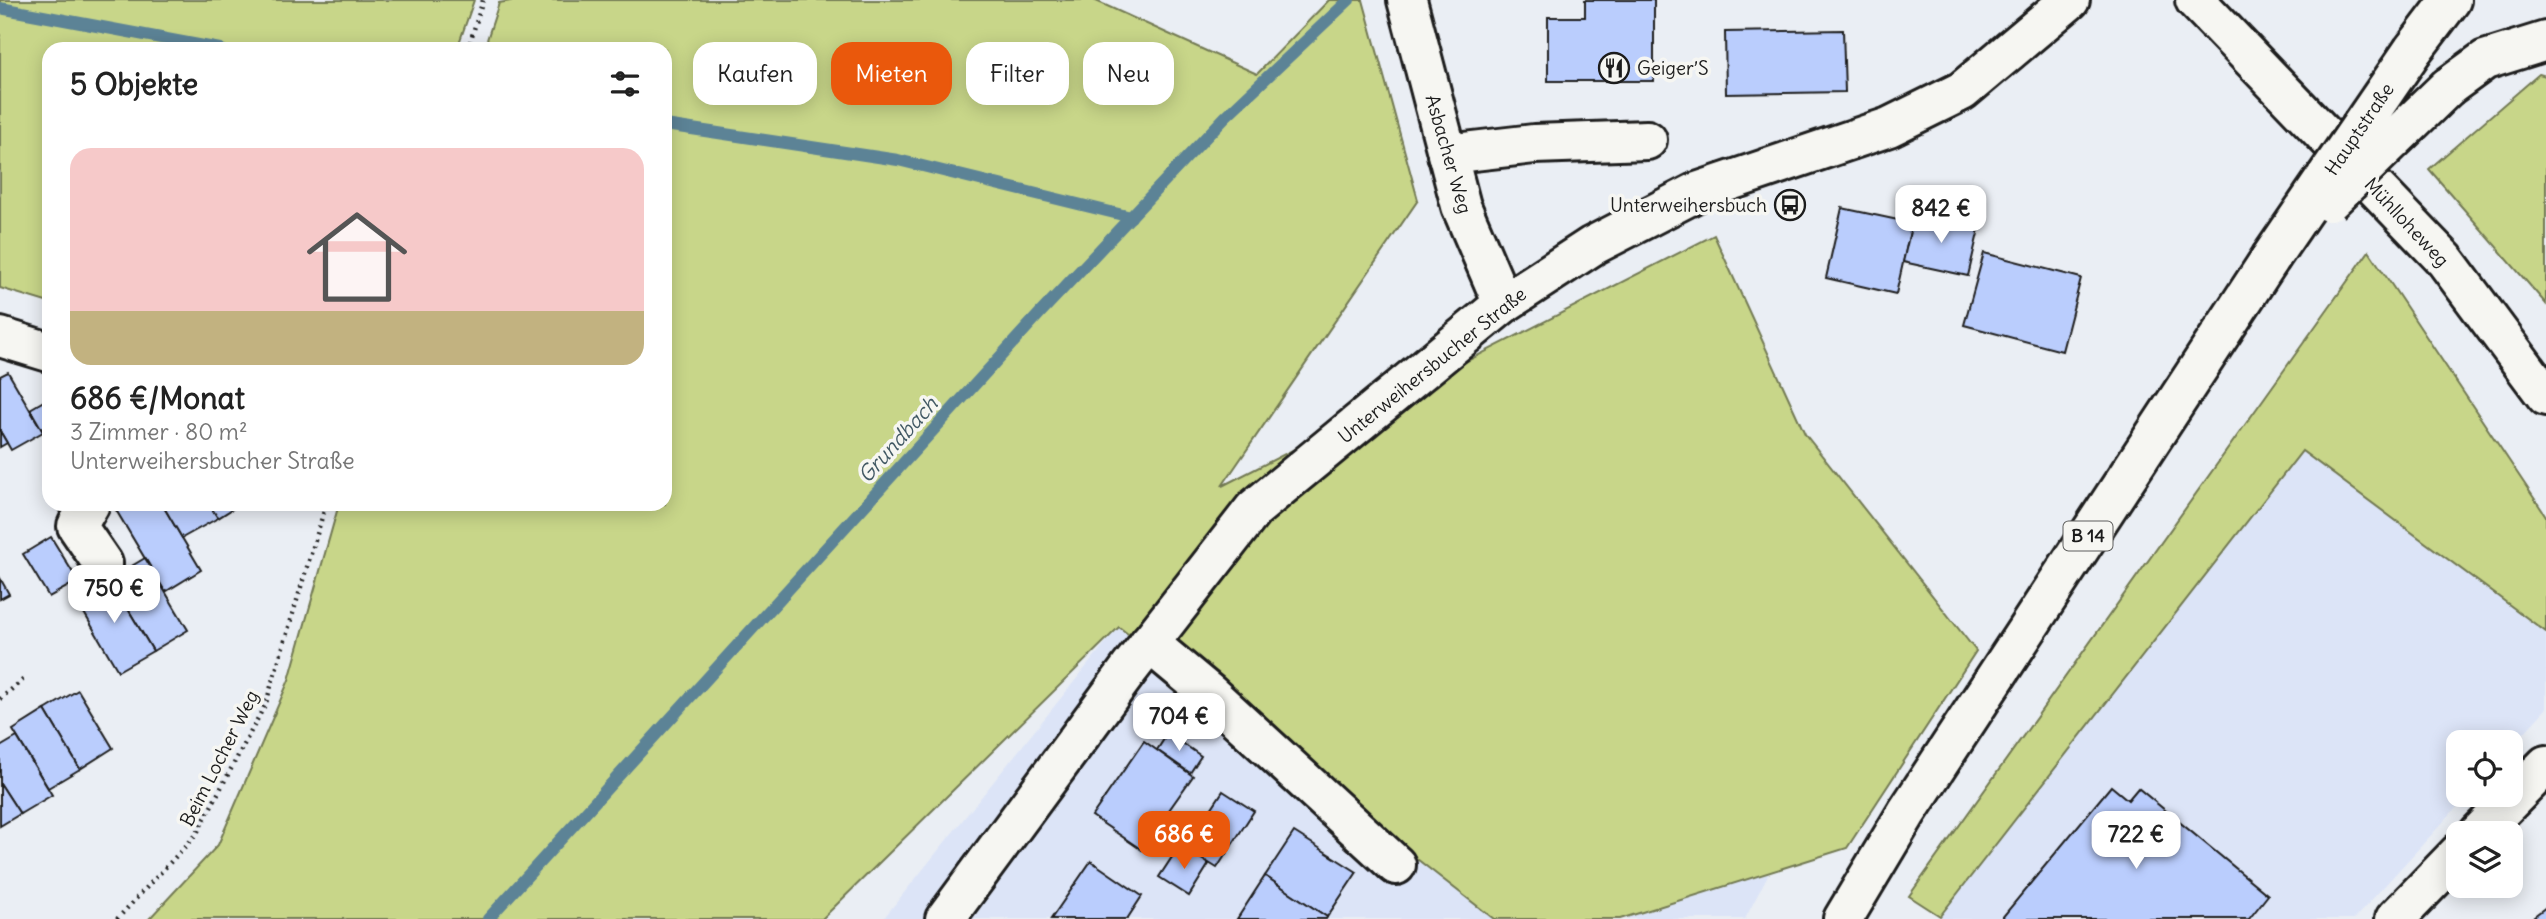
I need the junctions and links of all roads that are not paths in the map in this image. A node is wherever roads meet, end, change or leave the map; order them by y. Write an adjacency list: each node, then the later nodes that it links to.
1 (1408, 0): 7 (street, Asbacher Weg)
2 (2070, 0): 9 (street, Unterweihersbucher Straße)
3 (2195, 0): 12 (street, Mühlloheweg)
4 (2451, 0): 8 (street, Hauptstraße / B 14, bridge)
5 (2546, 41): 8 (street, bridge)
6 (1647, 140): 7 (street)
7 (1447, 154): 9 (street, Asbacher Weg)
8 (2270, 259): 21 (street, B 14)
9 (1503, 304): 15 (street, Unterweihersbucher Straße)
10 (0, 337): 11 (street)
11 (42, 350)
12 (2546, 396)
13 (86, 511): 14 (street)
14 (103, 564)
15 (1149, 643): 18 (street); 20 (street, Unterweihersbucher Straße)
16 (2546, 765): 17 (street)
17 (2491, 821)
18 (1396, 865)
19 (2446, 866): 22 (street)
20 (945, 919)
21 (1843, 919)
22 (2395, 919)

